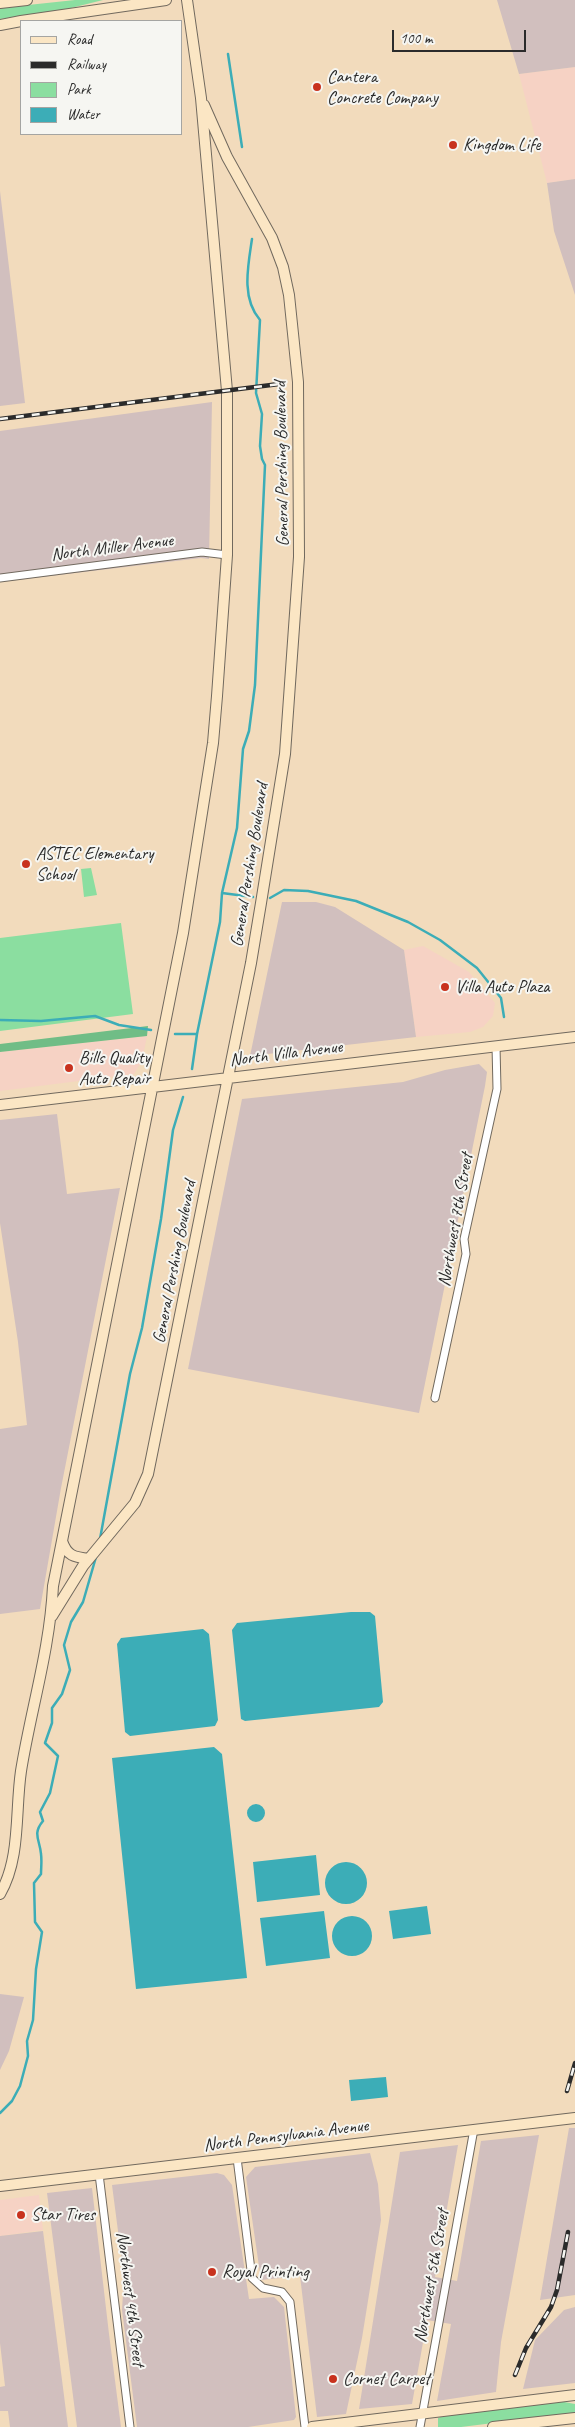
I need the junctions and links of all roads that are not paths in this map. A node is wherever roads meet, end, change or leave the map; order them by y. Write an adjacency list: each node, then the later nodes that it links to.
1 (27, 0): 4 (main road)
2 (166, 0): 5 (main road)
3 (188, 0): 8 (main road, General Pershing Boulevard)
4 (0, 3)
5 (28, 20)
6 (20, 21): 7 (main road)
7 (0, 25)
8 (201, 98): 9 (main road, General Pershing Boulevard); 13 (main road, General Pershing Boulevard)
9 (227, 555): 10 (street, North Miller Avenue); 14 (main road, General Pershing Boulevard)
10 (0, 578)
11 (575, 1036): 12 (main road, North Villa Avenue)
12 (496, 1046): 13 (main road, North Villa Avenue); 16 (street, Northwest 7th Street)
13 (228, 1078): 14 (main road, North Villa Avenue); 18 (main road, General Pershing Boulevard)
14 (153, 1086): 15 (main road, North Villa Avenue); 17 (main road, General Pershing Boulevard)
15 (0, 1105)
16 (435, 1398)
17 (62, 1540): 18 (main road); 19 (main road, General Pershing Boulevard)
18 (89, 1559): 19 (main road, General Pershing Boulevard)
19 (52, 1617): 20 (main road, General Pershing Boulevard)
20 (0, 1894)
21 (575, 2118): 22 (main road, North Pennsylvania Avenue)
22 (474, 2130): 23 (main road, North Pennsylvania Avenue); 27 (street, Northwest 5th Street)
23 (237, 2158): 24 (main road, North Pennsylvania Avenue); 30 (street)
24 (99, 2174): 25 (main road, North Pennsylvania Avenue); 29 (street, Northwest 4th Street)
25 (0, 2186)
26 (575, 2395): 27 (main road)
27 (422, 2414): 31 (main road); 32 (street, Northwest 5th Street)
28 (575, 2418): 33 (main road)
29 (130, 2427)
30 (305, 2427)
31 (312, 2427)
32 (420, 2427)
33 (494, 2427)

